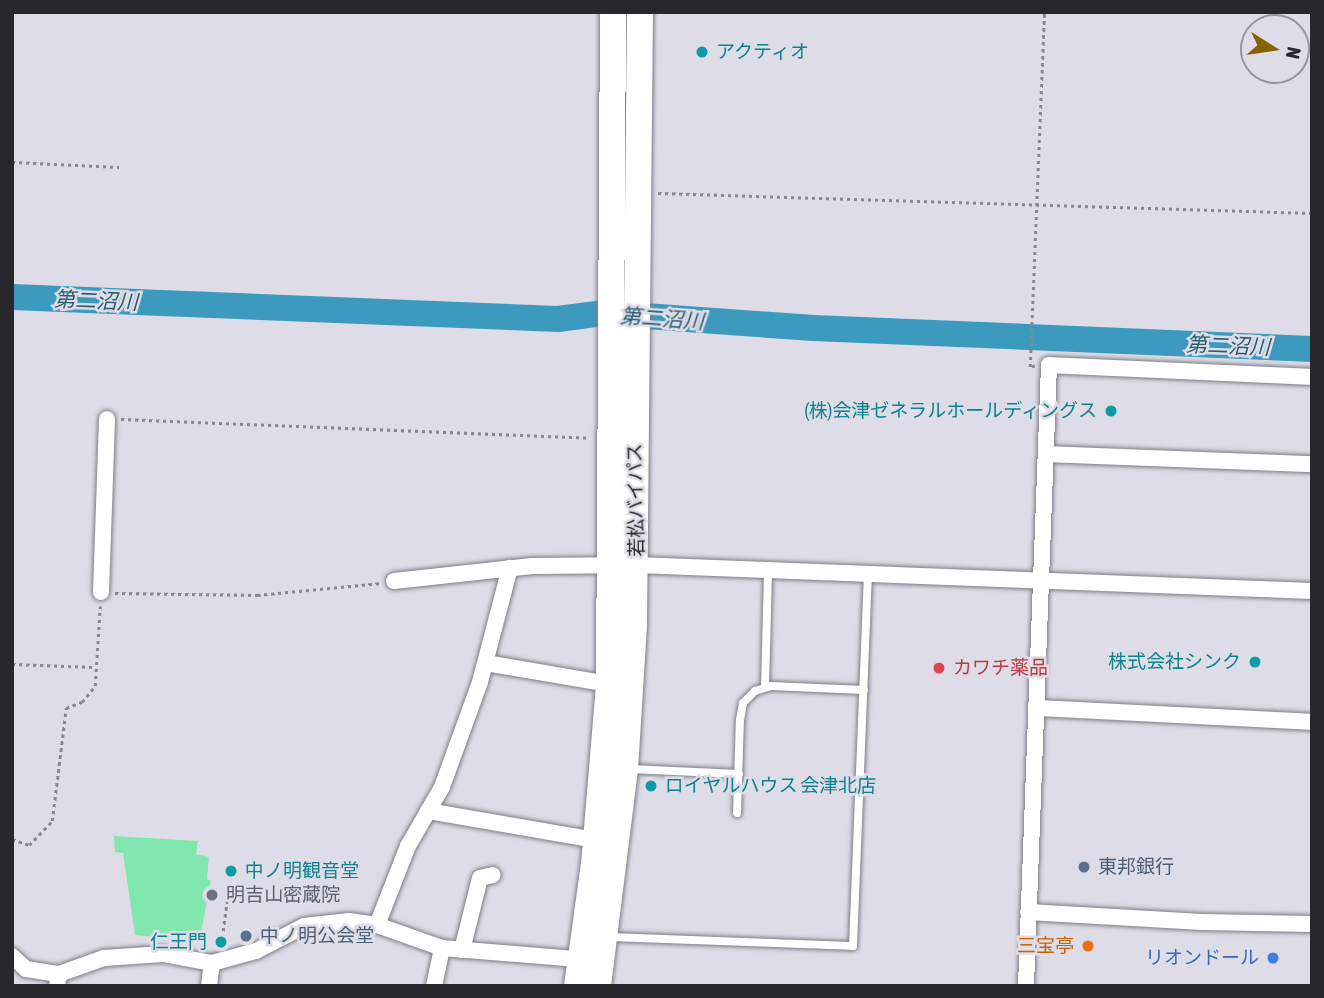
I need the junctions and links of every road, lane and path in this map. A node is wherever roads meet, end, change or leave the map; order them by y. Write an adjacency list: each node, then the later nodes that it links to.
1 (613, 12): 9 (highway, 若松バイパス)
2 (640, 12): 6 (highway, 若松バイパス)
3 (1044, 12): 7 (path)
4 (12, 162): 5 (path)
5 (119, 167)
6 (638, 192): 7 (path); 9 (highway, 若松バイパス)
7 (1035, 204): 8 (path); 11 (path)
8 (1312, 213)
9 (624, 289): 10 (highway, 若松バイパス)
10 (624, 341): 14 (highway, 若松バイパス); 17 (highway, 若松バイパス)
11 (1030, 343)
12 (1312, 377): 15 (street)
13 (107, 419): 14 (path); 24 (street)
14 (611, 439): 17 (highway, 若松バイパス)
15 (1046, 454): 16 (street); 22 (street)
16 (1312, 464)
17 (624, 565): 18 (street); 19 (street); 28 (highway, 若松バイパス); 33 (highway, 若松バイパス)
18 (510, 568): 21 (street); 25 (street)
19 (768, 571): 20 (street); 29 (lane)
20 (868, 575): 22 (street); 30 (lane)
21 (394, 581): 24 (path)
22 (1042, 584): 23 (street); 31 (street)
23 (1312, 591)
24 (101, 592): 27 (path)
25 (486, 663): 28 (street); 35 (street)
26 (12, 664): 27 (path)
27 (94, 667): 37 (path)
28 (609, 684): 38 (highway, 若松バイパス)
29 (765, 687): 30 (lane); 34 (lane)
30 (864, 690): 48 (lane)
31 (1037, 708): 32 (street); 41 (street)
32 (1312, 722)
33 (625, 769): 34 (lane); 48 (highway, 若松バイパス)
34 (739, 774): 36 (lane)
35 (428, 811): 38 (street); 43 (street)
36 (737, 813)
37 (12, 839)
38 (596, 840): 48 (highway, 若松バイパス)
39 (493, 875): 45 (street)
40 (228, 893): 47 (path)
41 (1028, 912): 42 (street); 53 (street)
42 (1312, 923)
43 (377, 925): 44 (street); 47 (street)
44 (442, 948): 45 (street); 51 (street)
45 (462, 950): 48 (street)
46 (12, 956): 49 (street)
47 (215, 961): 49 (street); 50 (street)
48 (597, 961): 52 (highway, 若松バイパス)
49 (58, 980)
50 (209, 986)
51 (433, 986)
52 (577, 986)
53 (1026, 986)

